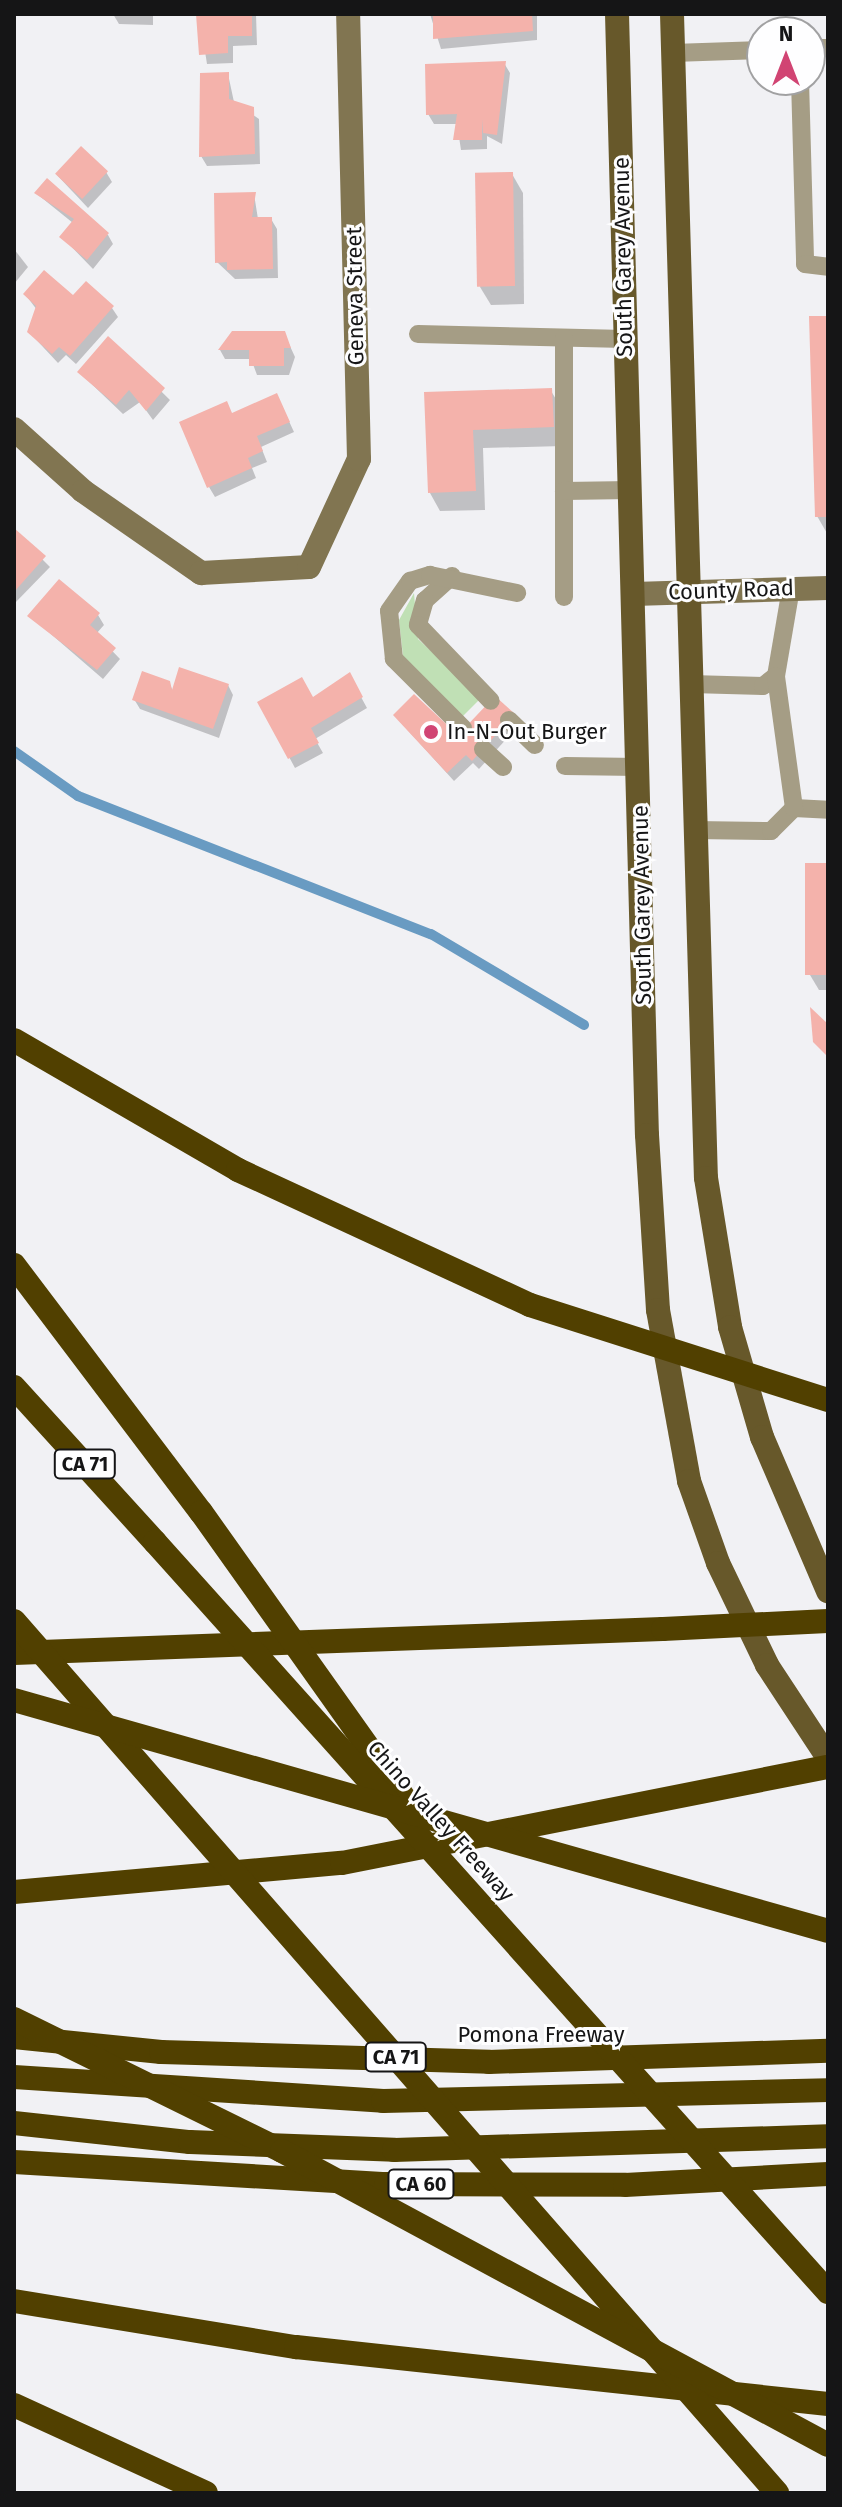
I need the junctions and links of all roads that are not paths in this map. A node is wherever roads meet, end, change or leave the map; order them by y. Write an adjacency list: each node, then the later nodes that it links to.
1 (348, 14): 11 (street, Geneva Street)
2 (617, 14): 10 (main road, South Garey Avenue)
3 (672, 14): 5 (main road)
4 (746, 51): 5 (lane)
5 (673, 53): 17 (main road)
6 (800, 96): 7 (lane)
7 (828, 267)
8 (418, 334): 9 (lane)
9 (564, 338): 10 (lane); 13 (lane)
10 (625, 339): 12 (main road, South Garey Avenue)
11 (14, 429)
12 (630, 490): 13 (lane); 19 (main road, South Garey Avenue)
13 (564, 491): 20 (lane)
14 (452, 576): 18 (lane); 23 (lane); 25 (lane)
15 (791, 588): 16 (street, County Road); 17 (street, County Road); 21 (lane)
16 (828, 588)
17 (689, 590): 19 (street, County Road); 22 (main road)
18 (517, 593)
19 (634, 594): 30 (main road, South Garey Avenue)
20 (564, 597)
21 (776, 676): 22 (lane); 31 (lane)
22 (691, 684): 33 (main road)
23 (491, 701)
24 (509, 720): 26 (lane)
25 (463, 728)
26 (535, 745)
27 (483, 749): 29 (lane)
28 (565, 766): 30 (lane)
29 (503, 767)
30 (639, 767): 43 (main road, South Garey Avenue)
31 (794, 808): 32 (lane); 33 (lane)
32 (828, 810)
33 (695, 830): 38 (main road)
34 (14, 1040): 37 (highway, bridge)
35 (14, 1265): 45 (highway, bridge)
36 (14, 1387): 45 (highway, Chino Valley Freeway / CA 71, bridge)
37 (828, 1400)
38 (828, 1591)
39 (14, 1621): 63 (highway, CA 71, bridge)
40 (828, 1621): 41 (highway, bridge)
41 (14, 1653)
42 (14, 1700): 47 (highway, bridge)
43 (828, 1758)
44 (828, 1767): 46 (highway)
45 (458, 1879): 57 (highway, Chino Valley Freeway / CA 71, bridge)
46 (14, 1892)
47 (828, 1931)
48 (14, 2019): 61 (highway, bridge)
49 (14, 2037): 50 (highway, Pomona Freeway)
50 (828, 2051)
51 (14, 2077): 52 (highway)
52 (828, 2090)
53 (14, 2123): 54 (highway)
54 (828, 2136)
55 (14, 2162): 56 (highway, CA 60)
56 (828, 2174)
57 (828, 2292)
58 (14, 2301): 59 (highway)
59 (828, 2404)
60 (14, 2405): 62 (highway)
61 (828, 2445)
62 (206, 2493)
63 (777, 2493)

